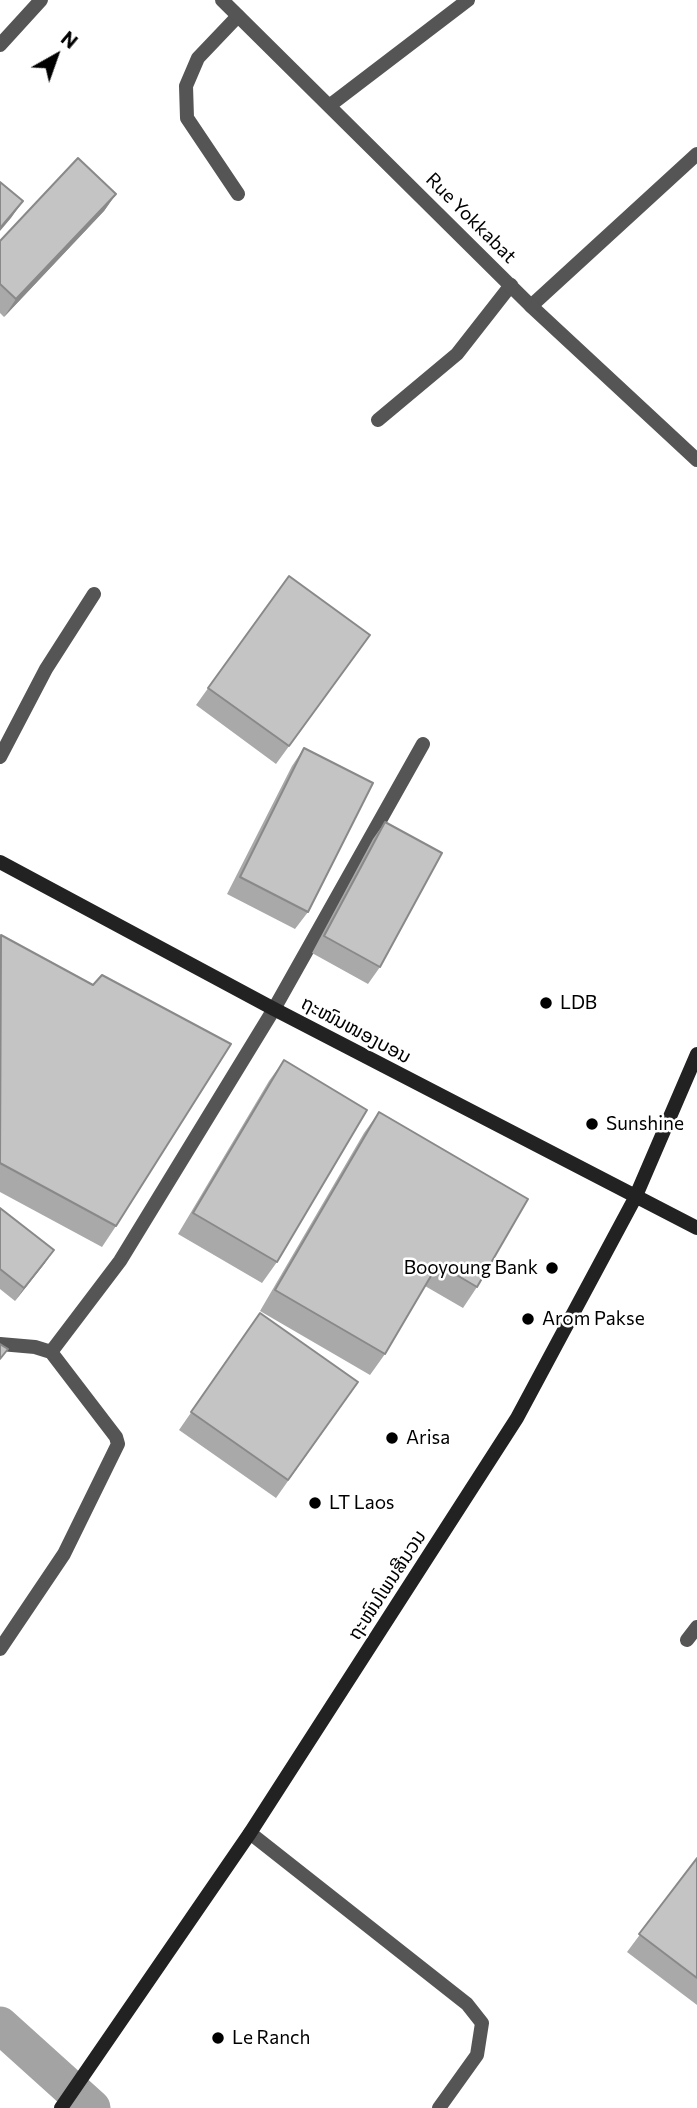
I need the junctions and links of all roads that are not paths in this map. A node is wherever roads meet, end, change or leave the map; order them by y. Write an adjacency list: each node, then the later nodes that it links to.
1 (41, 0): 5 (street)
2 (222, 0): 4 (street, Rue Yokkabat)
3 (468, 0): 6 (street)
4 (238, 16): 6 (street, Rue Yokkabat); 8 (street)
5 (0, 45)
6 (329, 106): 9 (street, Rue Yokkabat)
7 (697, 154): 10 (street)
8 (238, 194)
9 (510, 285): 10 (street, Rue Yokkabat); 11 (street)
10 (531, 306): 12 (street, Rue Yokkabat)
11 (378, 420)
12 (697, 460)
13 (94, 594): 15 (street)
14 (423, 744): 17 (street)
15 (0, 757)
16 (0, 862): 17 (street, ຖະໜົນໜອງບອນ)
17 (274, 1009): 19 (street, ຖະໜົນໜອງບອນ); 22 (street)
18 (697, 1054): 19 (street, ຖະໜົນໂພນສີນວນ)
19 (635, 1198): 20 (street, ຖະໜົນໜອງບອນ); 26 (street, ຖະໜົນໂພນສີນວນ)
20 (697, 1228)
21 (0, 1344): 22 (street)
22 (51, 1352): 25 (street)
23 (697, 1627): 24 (street)
24 (687, 1640)
25 (0, 1649)
26 (250, 1833): 27 (street, ຖະໜົນໂພນສີນວນ); 28 (street)
27 (61, 2108)
28 (439, 2108)

